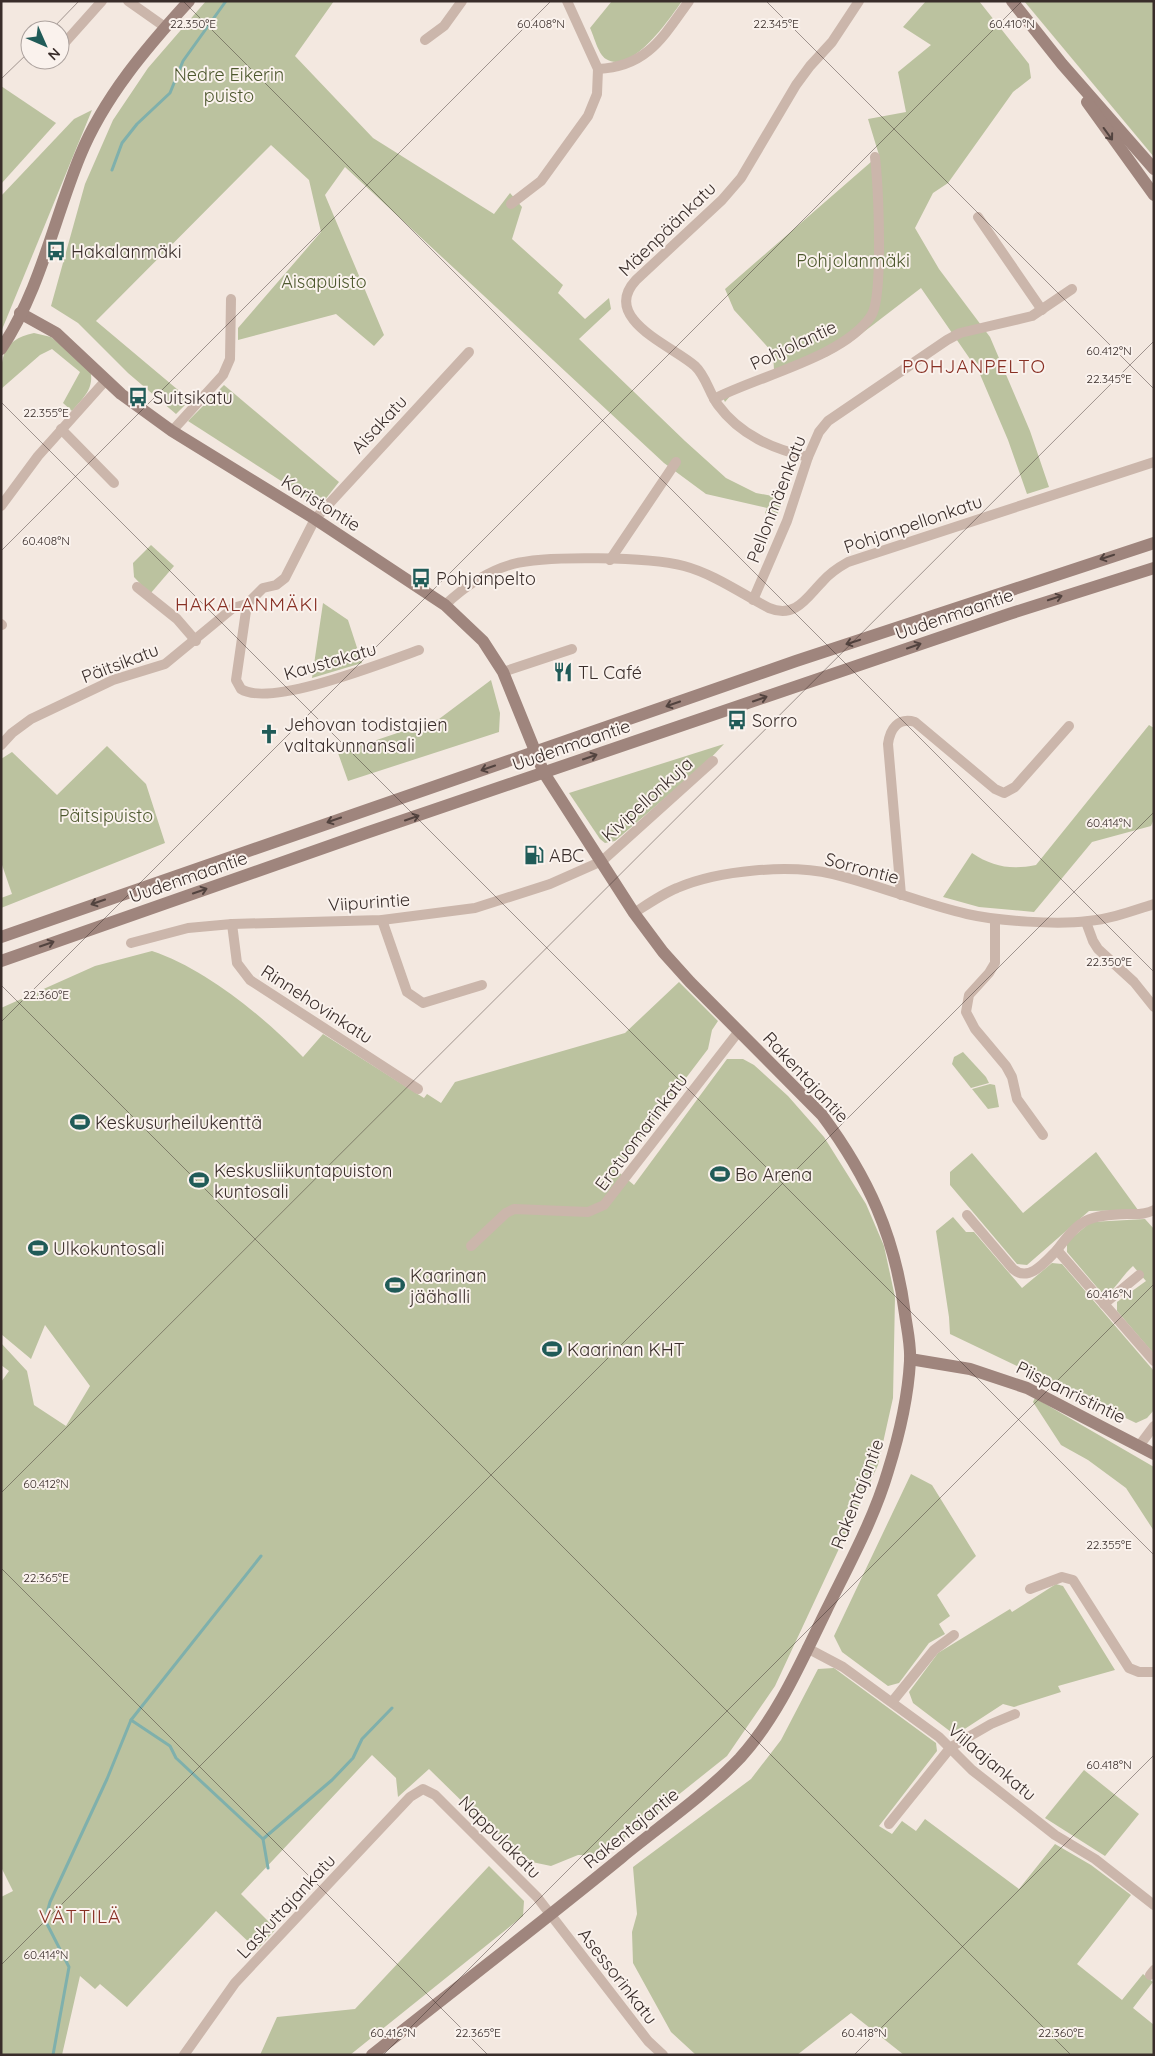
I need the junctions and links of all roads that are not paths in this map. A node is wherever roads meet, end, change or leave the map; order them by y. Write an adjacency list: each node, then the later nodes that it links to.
1 (102, 1): 10 (street)
2 (128, 1): 9 (street)
3 (189, 1): 9 (street)
4 (462, 1): 11 (street)
5 (567, 1): 13 (street)
6 (689, 1): 13 (street)
7 (859, 1): 26 (street, Mäenpäänkatu)
8 (1012, 1): 12 (street)
9 (165, 27): 22 (street)
10 (70, 37)
11 (425, 40)
12 (1062, 64): 15 (street); 16 (street, one-way to 16)
13 (598, 69): 17 (street)
14 (875, 157): 26 (street, Pohjolantie)
15 (1154, 169)
16 (1154, 195)
17 (511, 204)
18 (978, 217): 21 (street)
19 (1072, 289): 21 (street, Pellonmäenkatu)
20 (231, 299): 28 (street)
21 (1042, 310): 29 (street, Pellonmäenkatu)
22 (20, 313): 23 (street); 25 (street, Koristontie)
23 (1, 349)
24 (469, 352): 34 (street, Aisakatu)
25 (106, 380): 27 (street); 28 (street, Koristontie)
26 (714, 399): 29 (street, Mäenpäänkatu)
27 (61, 430): 32 (street); 33 (street)
28 (172, 431): 34 (street, Koristontie)
29 (808, 457): 39 (street, Pellonmäenkatu)
30 (676, 462): 36 (street)
31 (1154, 462): 39 (street, Pohjanpellonkatu)
32 (114, 482)
33 (1, 506)
34 (314, 519): 40 (street); 41 (street, Koristontie)
35 (1154, 543): 48 (street, Uudenmaantie, one-way to 48)
36 (610, 560): 39 (street, Pohjanpellonkatu); 41 (street, Pohjanpellonkatu)
37 (1154, 568): 50 (street, Uudenmaantie, one-way to 37)
38 (137, 587): 42 (street)
39 (753, 600)
40 (247, 604): 42 (street, Päitsikatu); 44 (street, Kaustakatu)
41 (445, 605): 45 (street, Koristontie)
42 (196, 641): 47 (street, Päitsikatu)
43 (572, 649): 45 (street)
44 (419, 650)
45 (503, 672): 48 (street, Koristontie)
46 (1069, 726): 52 (street)
47 (1, 745)
48 (534, 752): 50 (street, Koristontie); 59 (street, Uudenmaantie, one-way to 59)
49 (713, 761): 51 (street, Kivipellonkuja)
50 (544, 773): 51 (street, Rakentajantie); 61 (street, Uudenmaantie, one-way to 50)
51 (602, 860): 54 (street, Rakentajantie); 56 (street, Viipurintie)
52 (901, 895): 54 (street, Sorrontie); 55 (street, Sorrontie)
53 (1154, 904): 57 (street, Sorrontie)
54 (634, 913): 64 (street, Rakentajantie)
55 (994, 919): 57 (street, Sorrontie); 66 (street)
56 (382, 920): 58 (street, Viipurintie); 62 (street)
57 (1086, 922): 63 (street)
58 (232, 924): 60 (street, Viipurintie); 65 (street, Rinnehovinkatu)
59 (1, 937)
60 (131, 942)
61 (1, 961)
62 (482, 985)
63 (1154, 1007)
64 (739, 1031): 69 (street, Erotuomarinkatu); 73 (street, Rakentajantie)
65 (418, 1089)
66 (1043, 1135)
67 (1154, 1210): 70 (street)
68 (968, 1215): 70 (street)
69 (472, 1246)
70 (1057, 1250): 72 (street)
71 (1138, 1275): 72 (street)
72 (1104, 1304): 74 (street)
73 (910, 1360): 76 (street, Piispanristintie); 80 (street, Rakentajantie)
74 (1154, 1361)
75 (1154, 1426): 76 (street)
76 (1139, 1446): 77 (street, Piispanristintie)
77 (1154, 1454)
78 (1030, 1589): 81 (street)
79 (954, 1635): 82 (street)
80 (807, 1648): 82 (street, Viilaajankatu); 88 (street, Rakentajantie)
81 (1154, 1672)
82 (892, 1702): 84 (street, Viilaajankatu)
83 (1015, 1714): 84 (street)
84 (951, 1747): 86 (street); 87 (street, Viilaajankatu)
85 (422, 1789): 88 (street, Nappulakatu); 89 (street, Laskuttajankatu)
86 (890, 1824)
87 (1154, 1905)
88 (551, 1914): 90 (street, Rakentajantie); 91 (street, Asessorinkatu)
89 (184, 2055)
90 (372, 2055)
91 (663, 2055)

